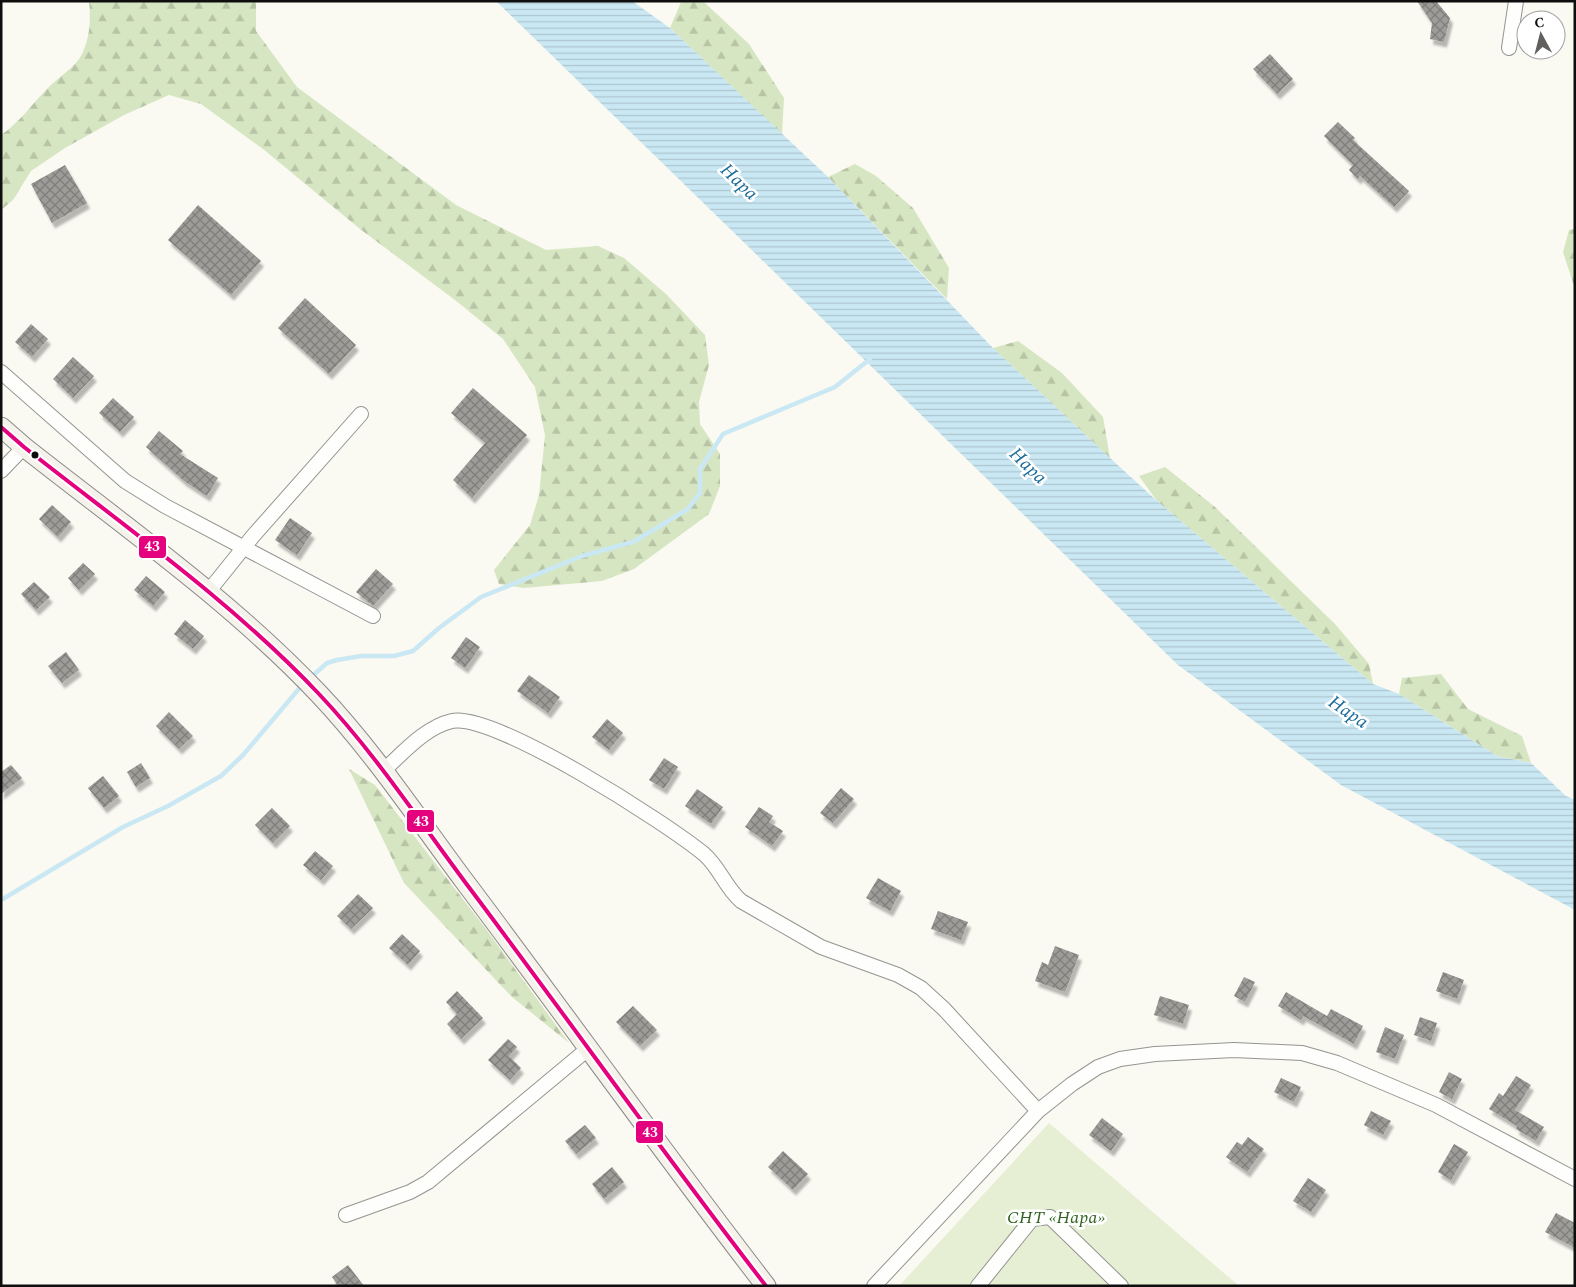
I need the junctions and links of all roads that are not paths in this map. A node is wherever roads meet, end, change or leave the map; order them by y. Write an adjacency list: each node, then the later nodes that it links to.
1 (1516, 1): 2 (street)
2 (1509, 48)
3 (1, 372): 8 (street)
4 (361, 414): 8 (street)
5 (1, 427): 6 (main road)
6 (24, 448): 7 (street); 9 (main road)
7 (1, 471)
8 (244, 546): 9 (street); 10 (street)
9 (208, 592): 11 (main road)
10 (372, 616)
11 (382, 772): 12 (main road); 13 (street)
12 (588, 1048): 15 (street); 16 (main road)
13 (1038, 1111): 14 (street); 17 (street)
14 (1575, 1179)
15 (346, 1216)
16 (766, 1286)
17 (874, 1286)
18 (978, 1286): 19 (street)
19 (1122, 1286)

